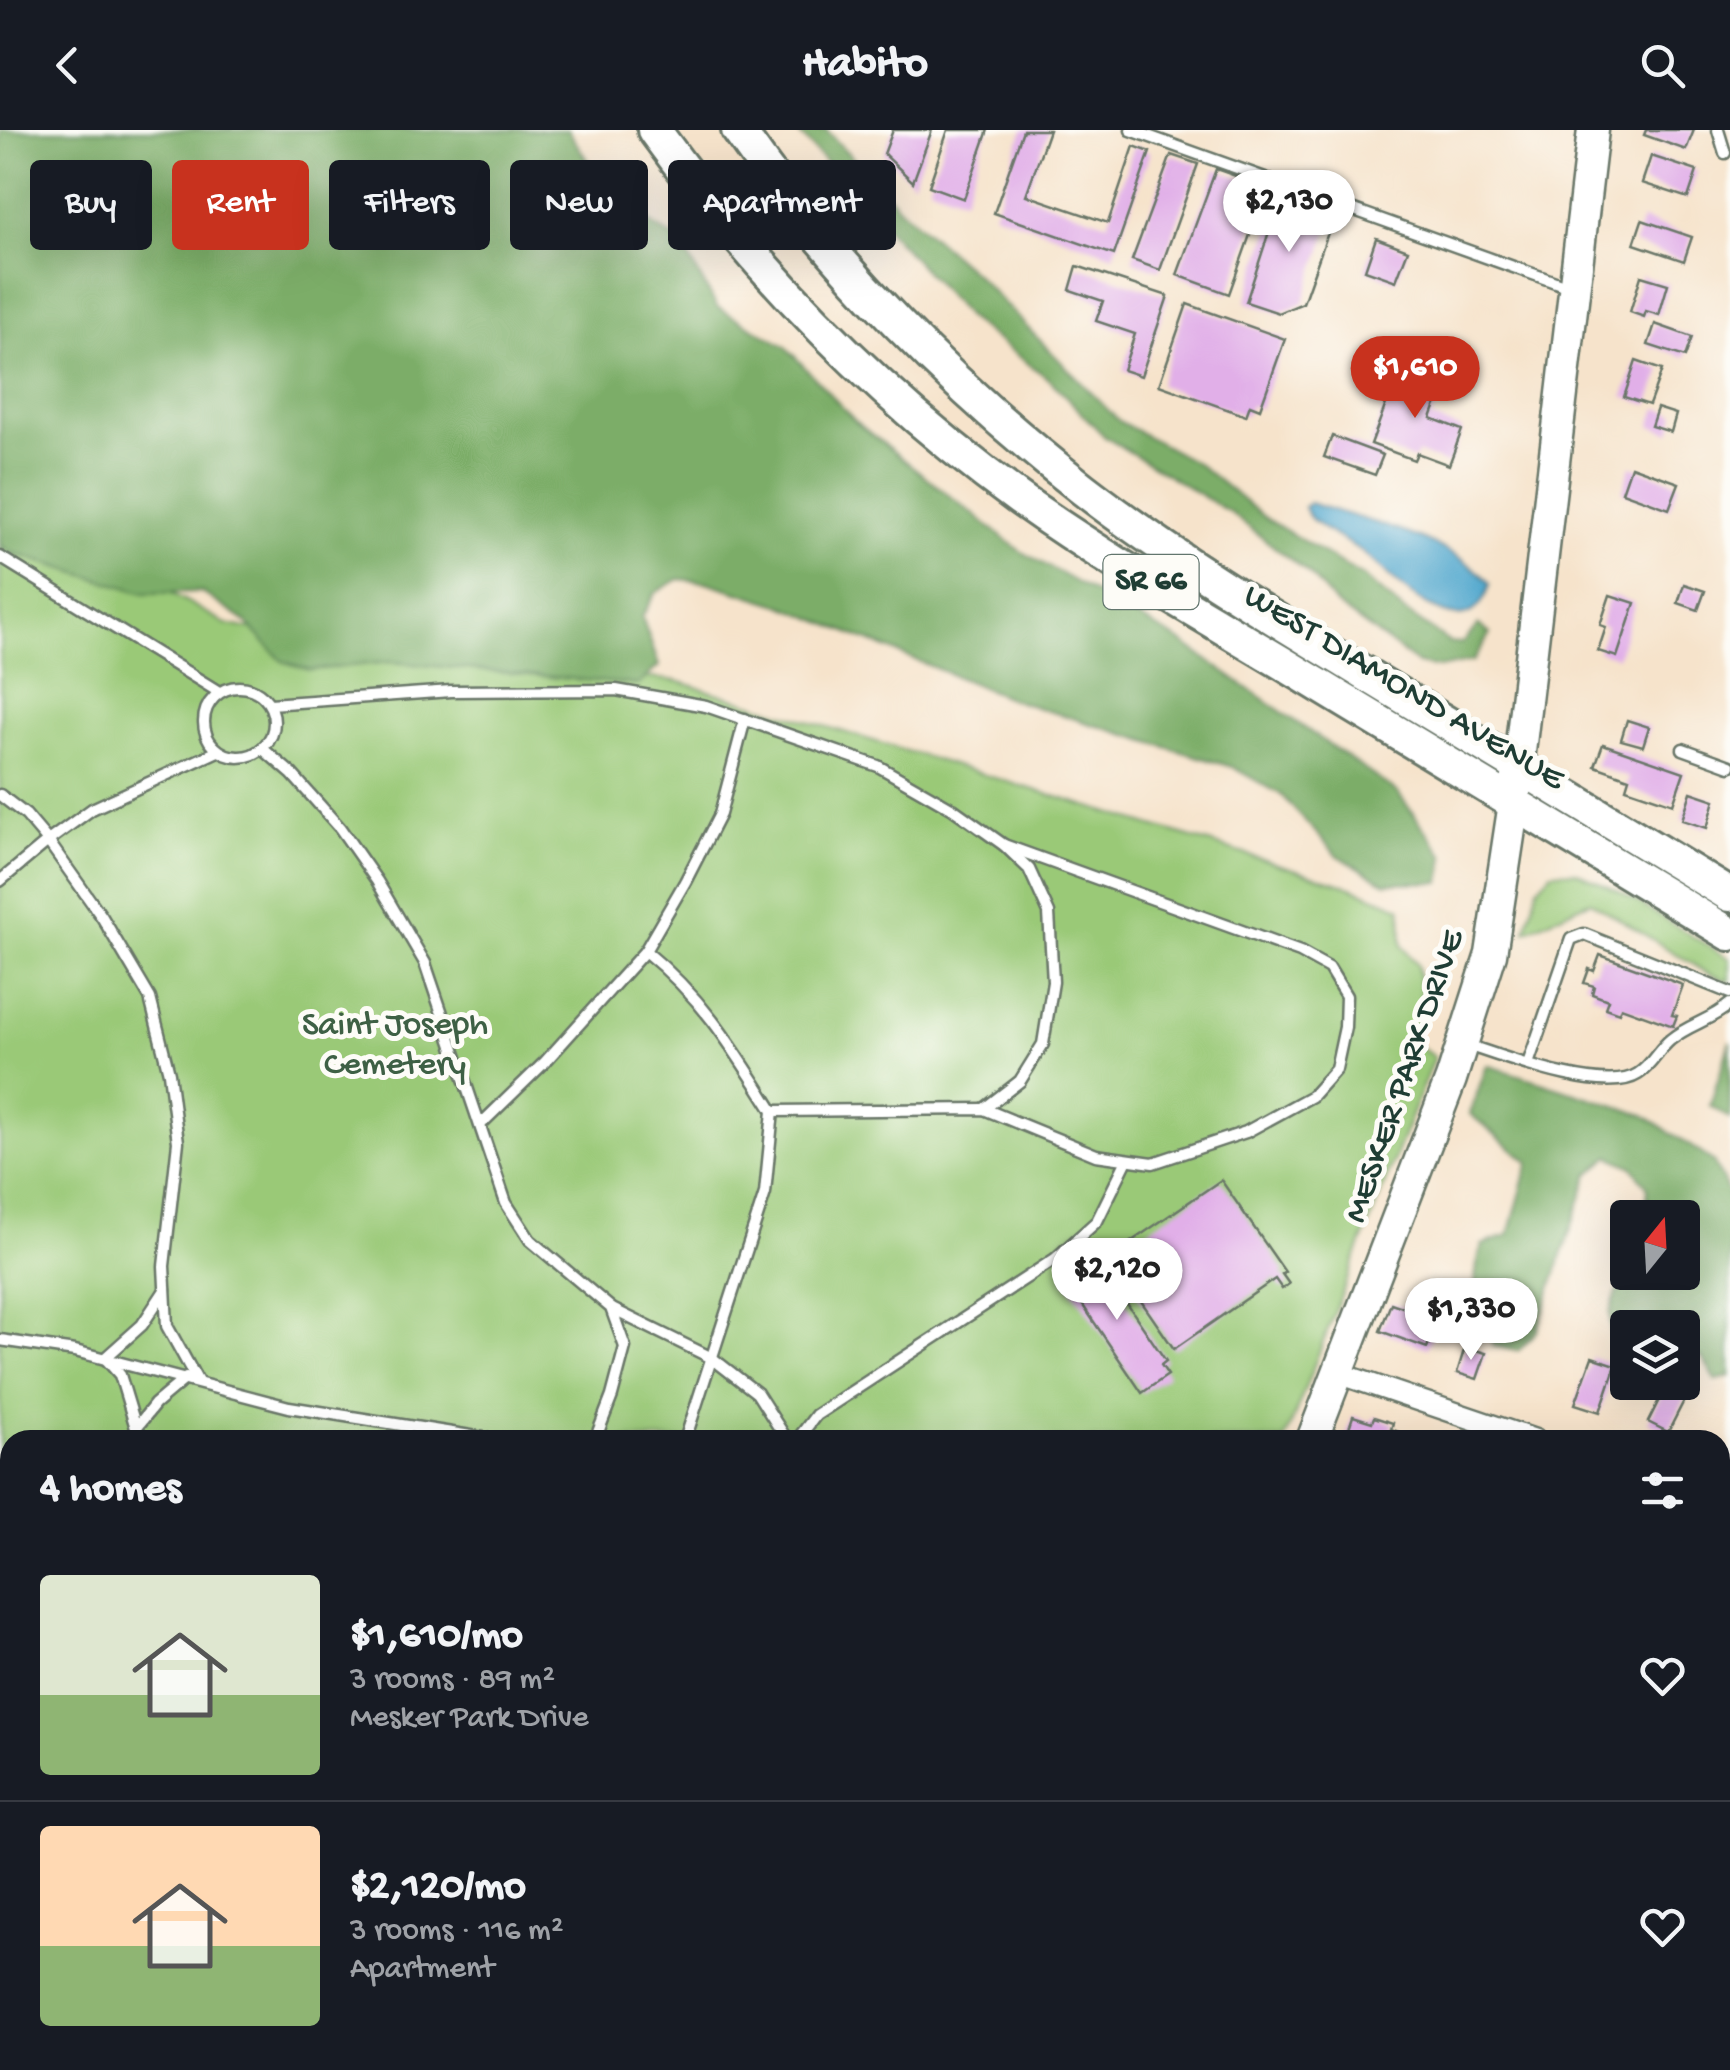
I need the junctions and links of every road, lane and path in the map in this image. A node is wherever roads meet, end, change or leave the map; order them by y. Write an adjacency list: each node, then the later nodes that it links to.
1 (654, 130): 18 (main road, WEST DIAMOND AVENUE / SR 66)
2 (738, 130): 15 (main road, WEST DIAMOND AVENUE / SR 66)
3 (1131, 130): 7 (lane)
4 (1592, 130): 7 (street, MESKER PARK DRIVE)
5 (1718, 130): 6 (lane)
6 (1725, 152)
7 (1573, 288): 15 (street, MESKER PARK DRIVE)
8 (0, 557): 9 (lane)
9 (219, 692): 10 (lane); 14 (lane)
10 (270, 704): 11 (lane); 12 (lane)
11 (746, 719): 20 (lane); 24 (lane)
12 (263, 748): 14 (lane); 31 (lane)
13 (1683, 750): 16 (lane)
14 (218, 751): 19 (lane)
15 (1518, 766): 18 (street, MESKER PARK DRIVE); 22 (main road, WEST DIAMOND AVENUE / SR 66)
16 (1730, 766)
17 (0, 795): 19 (lane)
18 (1514, 803): 23 (main road, WEST DIAMOND AVENUE / SR 66); 27 (street, MESKER PARK DRIVE)
19 (48, 841): 21 (lane); 33 (lane)
20 (1004, 846): 29 (lane); 32 (lane)
21 (0, 881)
22 (1730, 895)
23 (1730, 934)
24 (644, 951): 30 (lane); 31 (lane)
25 (1730, 993): 28 (lane)
26 (1730, 1004): 28 (lane)
27 (1463, 1044): 28 (lane); 38 (street, MESKER PARK DRIVE)
28 (1528, 1064)
29 (984, 1109): 30 (lane); 32 (lane)
30 (773, 1111): 37 (lane)
31 (480, 1125): 34 (lane)
32 (1127, 1160): 47 (lane)
33 (165, 1289): 36 (lane); 40 (lane)
34 (612, 1308): 37 (lane); 44 (lane)
35 (0, 1340): 36 (lane)
36 (105, 1358): 39 (lane); 41 (lane)
37 (712, 1358): 45 (lane); 46 (lane)
38 (1338, 1374): 48 (street, MESKER PARK DRIVE); 49 (street)
39 (186, 1378): 40 (lane); 42 (lane)
40 (198, 1382): 43 (lane)
41 (135, 1430)
42 (139, 1430)
43 (431, 1430)
44 (598, 1430)
45 (689, 1430)
46 (781, 1430)
47 (805, 1430)
48 (1316, 1430)
49 (1505, 1430)

